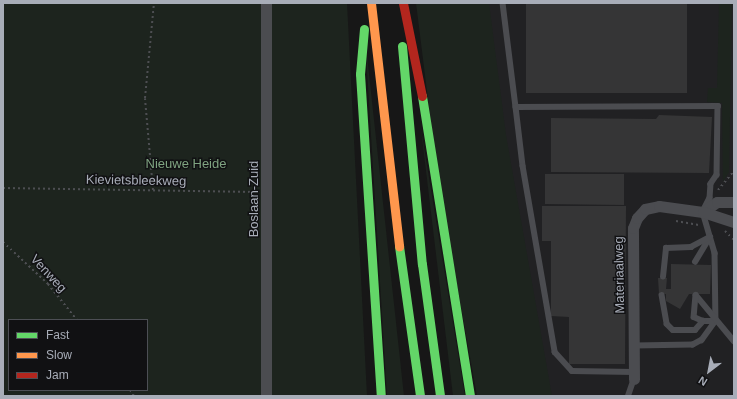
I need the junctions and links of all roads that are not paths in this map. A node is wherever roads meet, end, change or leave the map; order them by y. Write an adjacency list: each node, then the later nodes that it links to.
1 (266, 3): 20 (street, Boslaan-Zuid)
2 (366, 3): 21 (highway)
3 (371, 3): 22 (highway)
4 (399, 3): 23 (highway)
5 (403, 3): 24 (highway)
6 (503, 3): 7 (lane)
7 (516, 107): 9 (lane); 19 (lane)
8 (734, 202): 9 (street)
9 (704, 212): 10 (street, Materiaalweg); 11 (lane); 18 (street, Materiaalweg)
10 (734, 222)
11 (710, 237): 12 (lane); 13 (lane); 16 (lane)
12 (695, 262)
13 (663, 277)
14 (662, 295): 15 (lane)
15 (702, 321): 16 (lane); 16 (lane)
16 (716, 321): 17 (lane); 18 (lane)
17 (734, 341)
18 (635, 346): 19 (street, Materiaalweg)
19 (634, 376): 25 (lane)
20 (266, 396)
21 (381, 396)
22 (420, 396)
23 (440, 396)
24 (470, 396)
25 (628, 396)

